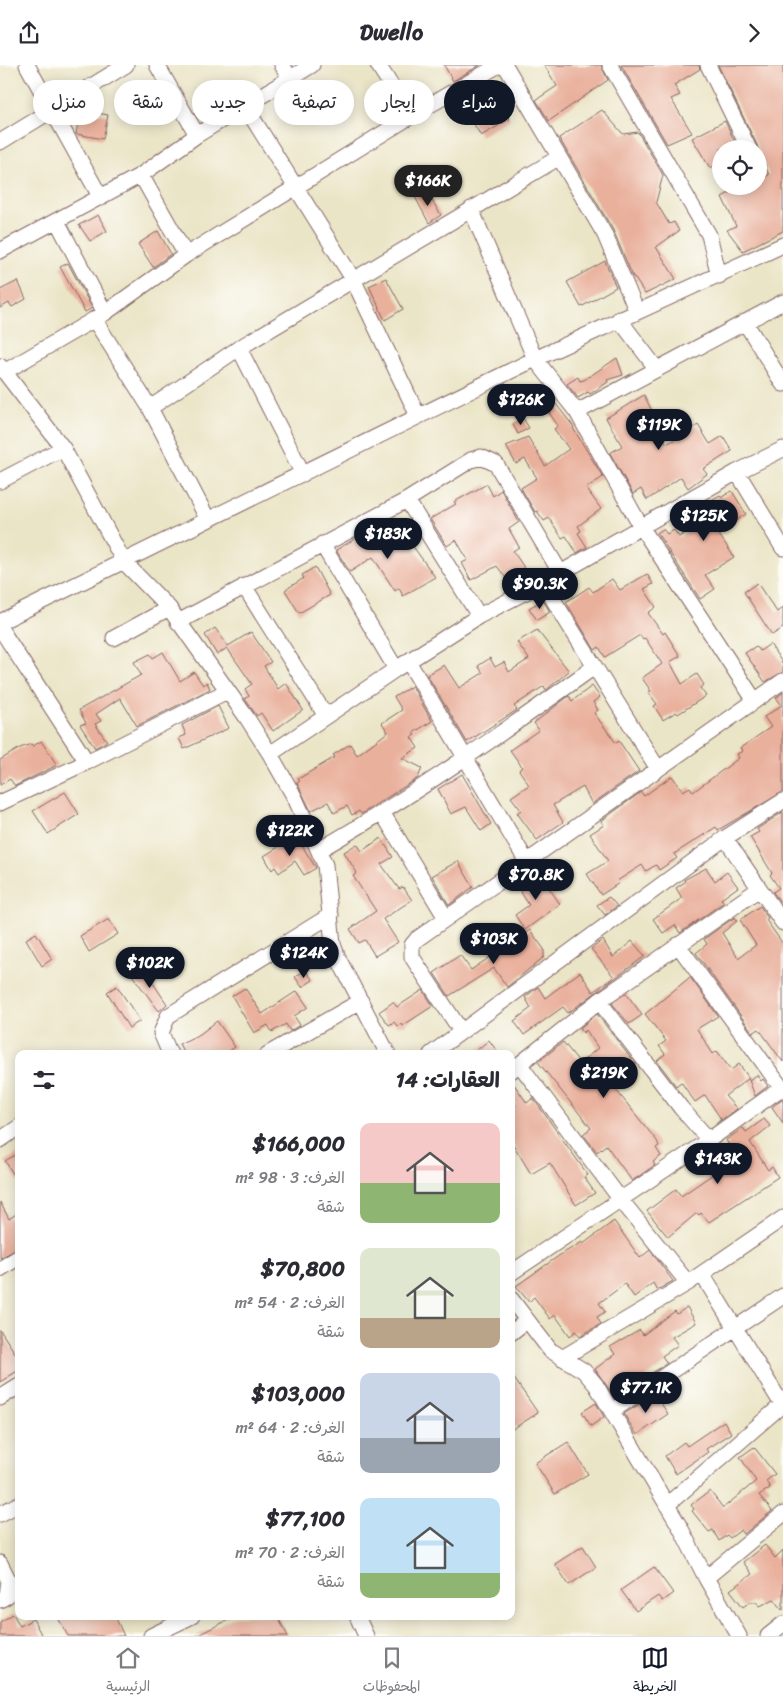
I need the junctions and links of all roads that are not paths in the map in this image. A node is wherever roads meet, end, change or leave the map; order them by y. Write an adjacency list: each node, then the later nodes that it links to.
1 (27, 65): 12 (street)
2 (126, 65): 13 (street)
3 (157, 65): 22 (street)
4 (282, 65): 11 (street)
5 (312, 65): 11 (street)
6 (378, 65): 14 (street)
7 (500, 65): 16 (street)
8 (505, 65): 25 (street)
9 (610, 65): 34 (street)
10 (708, 65): 23 (street)
11 (290, 78): 15 (street)
12 (35, 80)
13 (101, 80)
14 (388, 80)
15 (264, 94)
16 (434, 103)
17 (33, 121): 24 (street)
18 (60, 125): 28 (street)
19 (214, 125): 22 (street)
20 (257, 125): 27 (street)
21 (396, 125): 27 (street)
22 (197, 135): 26 (street)
23 (745, 140)
24 (0, 142)
25 (558, 158): 29 (street); 37 (street)
26 (141, 175): 28 (street); 33 (street)
27 (296, 187): 33 (street); 35 (street)
28 (101, 198): 30 (street)
29 (472, 209): 35 (street); 42 (street)
30 (57, 221): 32 (street); 38 (street)
31 (783, 245): 34 (street)
32 (0, 251)
33 (186, 255): 38 (street)
34 (718, 276): 37 (street)
35 (353, 279): 41 (street); 48 (street)
36 (783, 302): 40 (street)
37 (637, 312): 39 (street)
38 (100, 316): 43 (street); 46 (street)
39 (619, 319): 42 (street); 44 (street)
40 (745, 323): 44 (street); 45 (street)
41 (239, 348): 46 (street); 52 (street)
42 (535, 359): 47 (street); 48 (street)
43 (1, 368): 49 (street)
44 (656, 368): 47 (street)
45 (783, 384)
46 (150, 408): 55 (street)
47 (577, 412): 56 (street)
48 (418, 416): 52 (street)
49 (64, 447): 53 (street); 59 (street)
50 (783, 449): 51 (street)
51 (737, 472): 56 (street); 58 (street)
52 (303, 474): 55 (street)
53 (0, 481)
54 (407, 500): 57 (street); 60 (street); 64 (street)
55 (207, 518): 59 (street)
56 (640, 525): 60 (street); 73 (street)
57 (322, 544): 62 (street); 69 (street)
58 (783, 548)
59 (124, 562): 63 (street); 65 (street)
60 (560, 572): 61 (street)
61 (544, 583): 64 (street); 70 (street)
62 (244, 586): 66 (street); 74 (street)
63 (168, 609): 66 (street); 68 (street)
64 (479, 616): 69 (street)
65 (0, 622)
66 (178, 622): 72 (street)
67 (0, 628): 77 (street)
68 (114, 638)
69 (402, 665): 74 (street); 76 (street)
70 (594, 667): 76 (street); 78 (street)
71 (783, 681): 73 (street)
72 (227, 691): 75 (street); 77 (street)
73 (755, 701): 78 (street)
74 (326, 716): 75 (street)
75 (270, 754): 83 (street)
76 (465, 760): 81 (street); 84 (street)
77 (87, 762): 80 (street)
78 (658, 769): 84 (street)
79 (783, 801): 82 (street)
80 (0, 803)
81 (383, 814): 83 (street); 87 (street)
82 (725, 838): 85 (street); 92 (street)
83 (319, 850): 86 (street)
84 (527, 862): 87 (street)
85 (759, 889): 88 (street); 89 (street)
86 (331, 915): 90 (street); 93 (street)
87 (446, 918): 92 (street)
88 (783, 923)
89 (678, 945): 91 (street); 98 (street)
90 (361, 1001): 94 (street); 95 (street)
91 (599, 1001): 97 (street); 101 (street)
92 (461, 1031): 96 (street)
93 (168, 1050)
94 (275, 1050)
95 (386, 1050)
96 (436, 1050)
97 (515, 1068): 102 (street)
98 (782, 1088): 101 (street)
99 (15, 1130): 100 (street)
100 (0, 1140)
101 (709, 1140): 102 (street)
102 (621, 1200): 106 (street); 108 (street)
103 (783, 1219): 107 (street)
104 (15, 1260): 105 (street)
105 (0, 1269)
106 (515, 1270)
107 (702, 1274): 108 (street); 112 (street)
108 (688, 1283): 114 (street)
109 (783, 1296): 112 (street)
110 (515, 1305): 111 (street)
111 (526, 1321): 113 (street); 114 (street)
112 (734, 1328): 117 (street); 118 (street)
113 (515, 1330)
114 (562, 1357): 118 (street)
115 (15, 1389): 116 (street)
116 (0, 1398)
117 (783, 1405): 119 (street)
118 (612, 1411): 119 (street)
119 (667, 1505): 124 (street)
120 (15, 1506): 121 (street)
121 (0, 1514)
122 (783, 1514): 124 (street)
123 (0, 1563): 125 (street)
124 (706, 1578): 131 (street)
125 (8, 1595)
126 (184, 1620): 129 (street)
127 (359, 1620): 130 (street)
128 (783, 1624): 132 (street)
129 (151, 1636)
130 (366, 1636)
131 (739, 1636)
132 (768, 1636)

